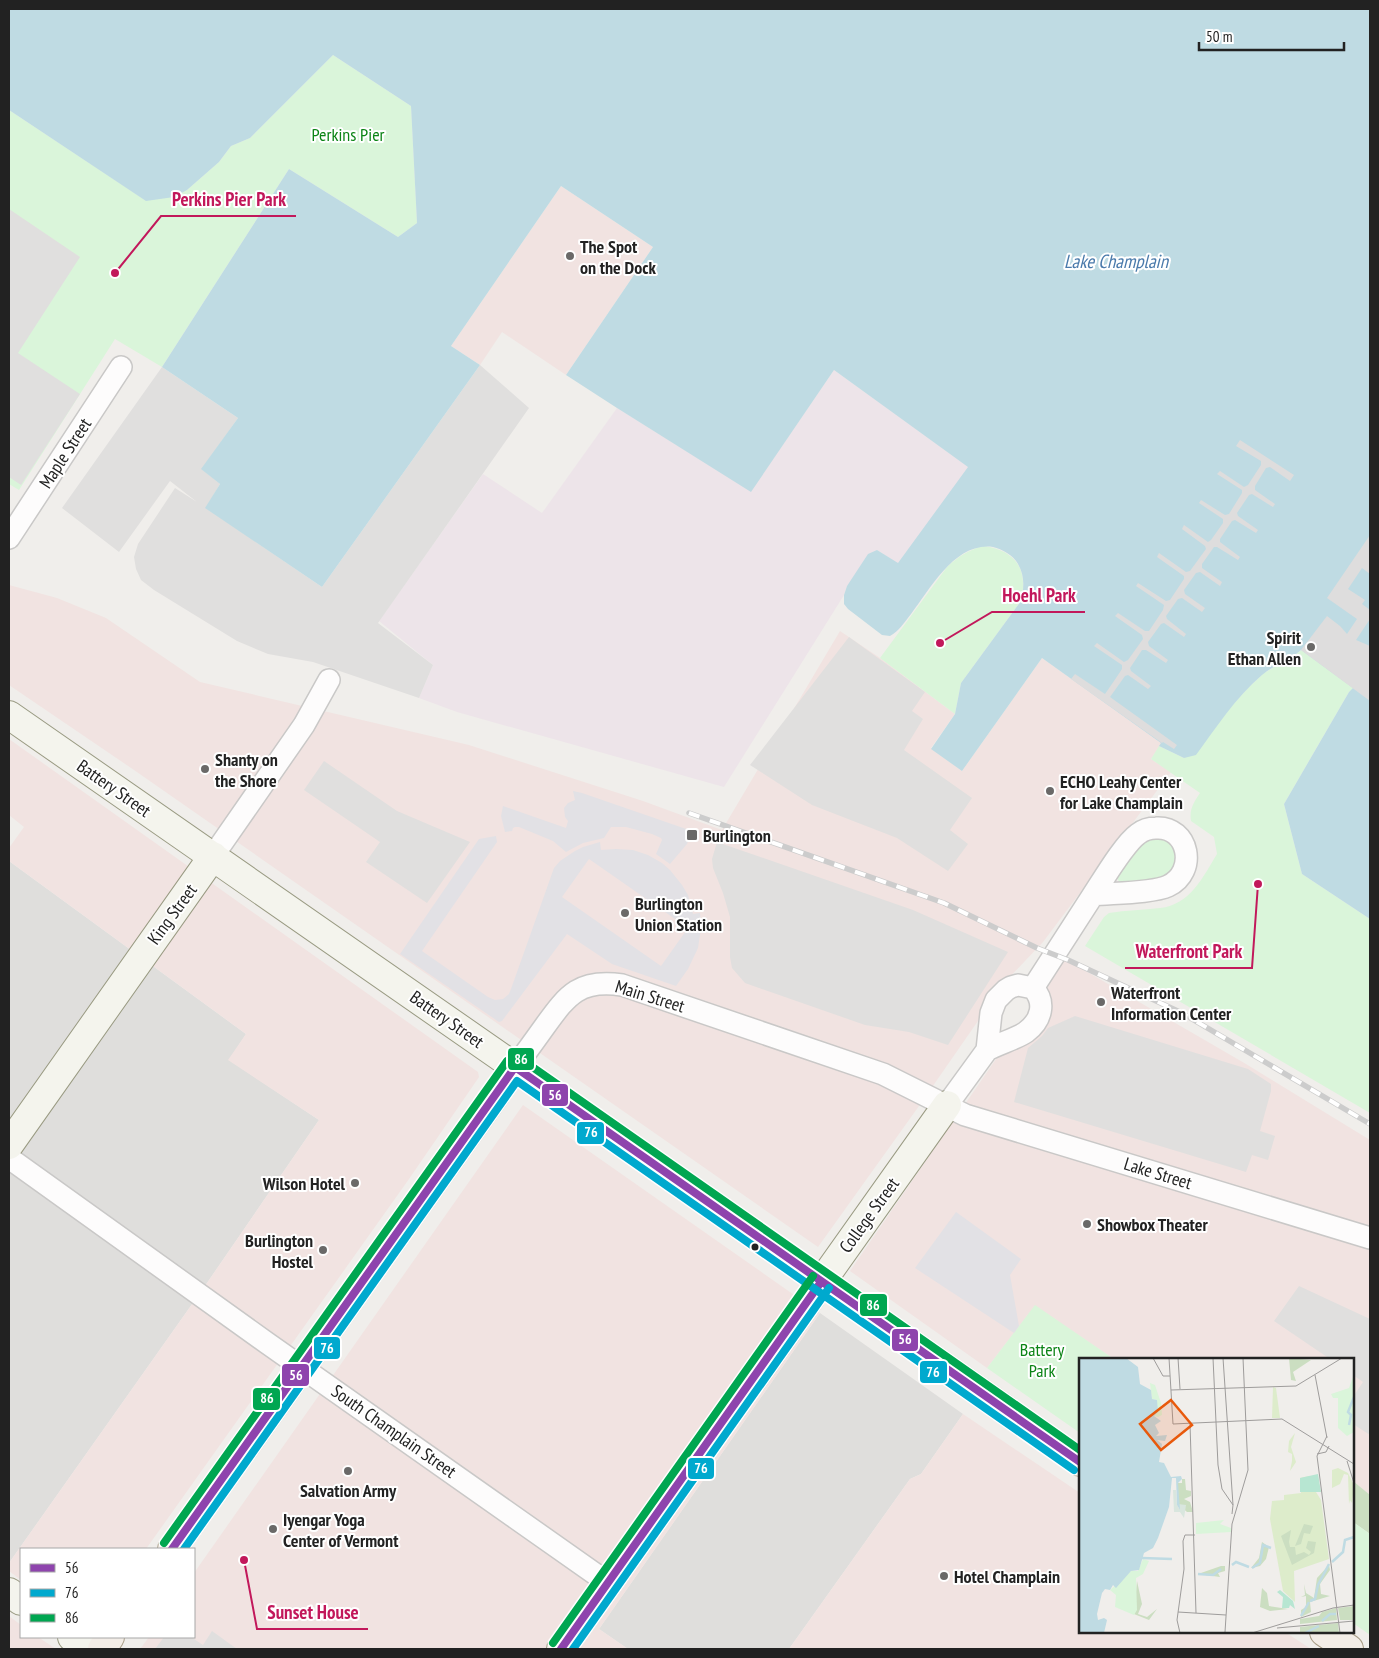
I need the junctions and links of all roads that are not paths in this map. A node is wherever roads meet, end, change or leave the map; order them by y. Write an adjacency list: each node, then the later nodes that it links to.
1 (121, 367): 2 (street, Maple Street)
2 (9, 538)
3 (329, 680): 5 (street, King Street)
4 (9, 715): 5 (street, Battery Street)
5 (213, 856): 9 (street, Battery Street); 11 (street, King Street)
6 (1093, 895): 7 (street)
7 (1032, 988): 8 (street, College Street); 8 (street, College Street)
8 (987, 1050): 10 (street, College Street)
9 (515, 1067): 10 (street, Main Street); 14 (main road, Battery Street); 15 (main road, Main Street)
10 (947, 1105): 13 (street, Lake Street); 14 (street, College Street)
11 (9, 1145)
12 (9, 1158): 15 (street, South Champlain Street)
13 (1370, 1238)
14 (821, 1282): 16 (main road, Battery Street); 18 (street, College Street)
15 (302, 1367): 17 (main road, Main Street); 18 (street, South Champlain Street)
16 (1079, 1461)
17 (173, 1548)
18 (608, 1583): 26 (street, College Street)
19 (9, 1592): 20 (street)
20 (20, 1600)
21 (1325, 1633): 27 (main road)
22 (74, 1638): 24 (street)
23 (109, 1638): 25 (main road)
24 (90, 1649)
25 (102, 1649)
26 (561, 1649)
27 (1349, 1649)

